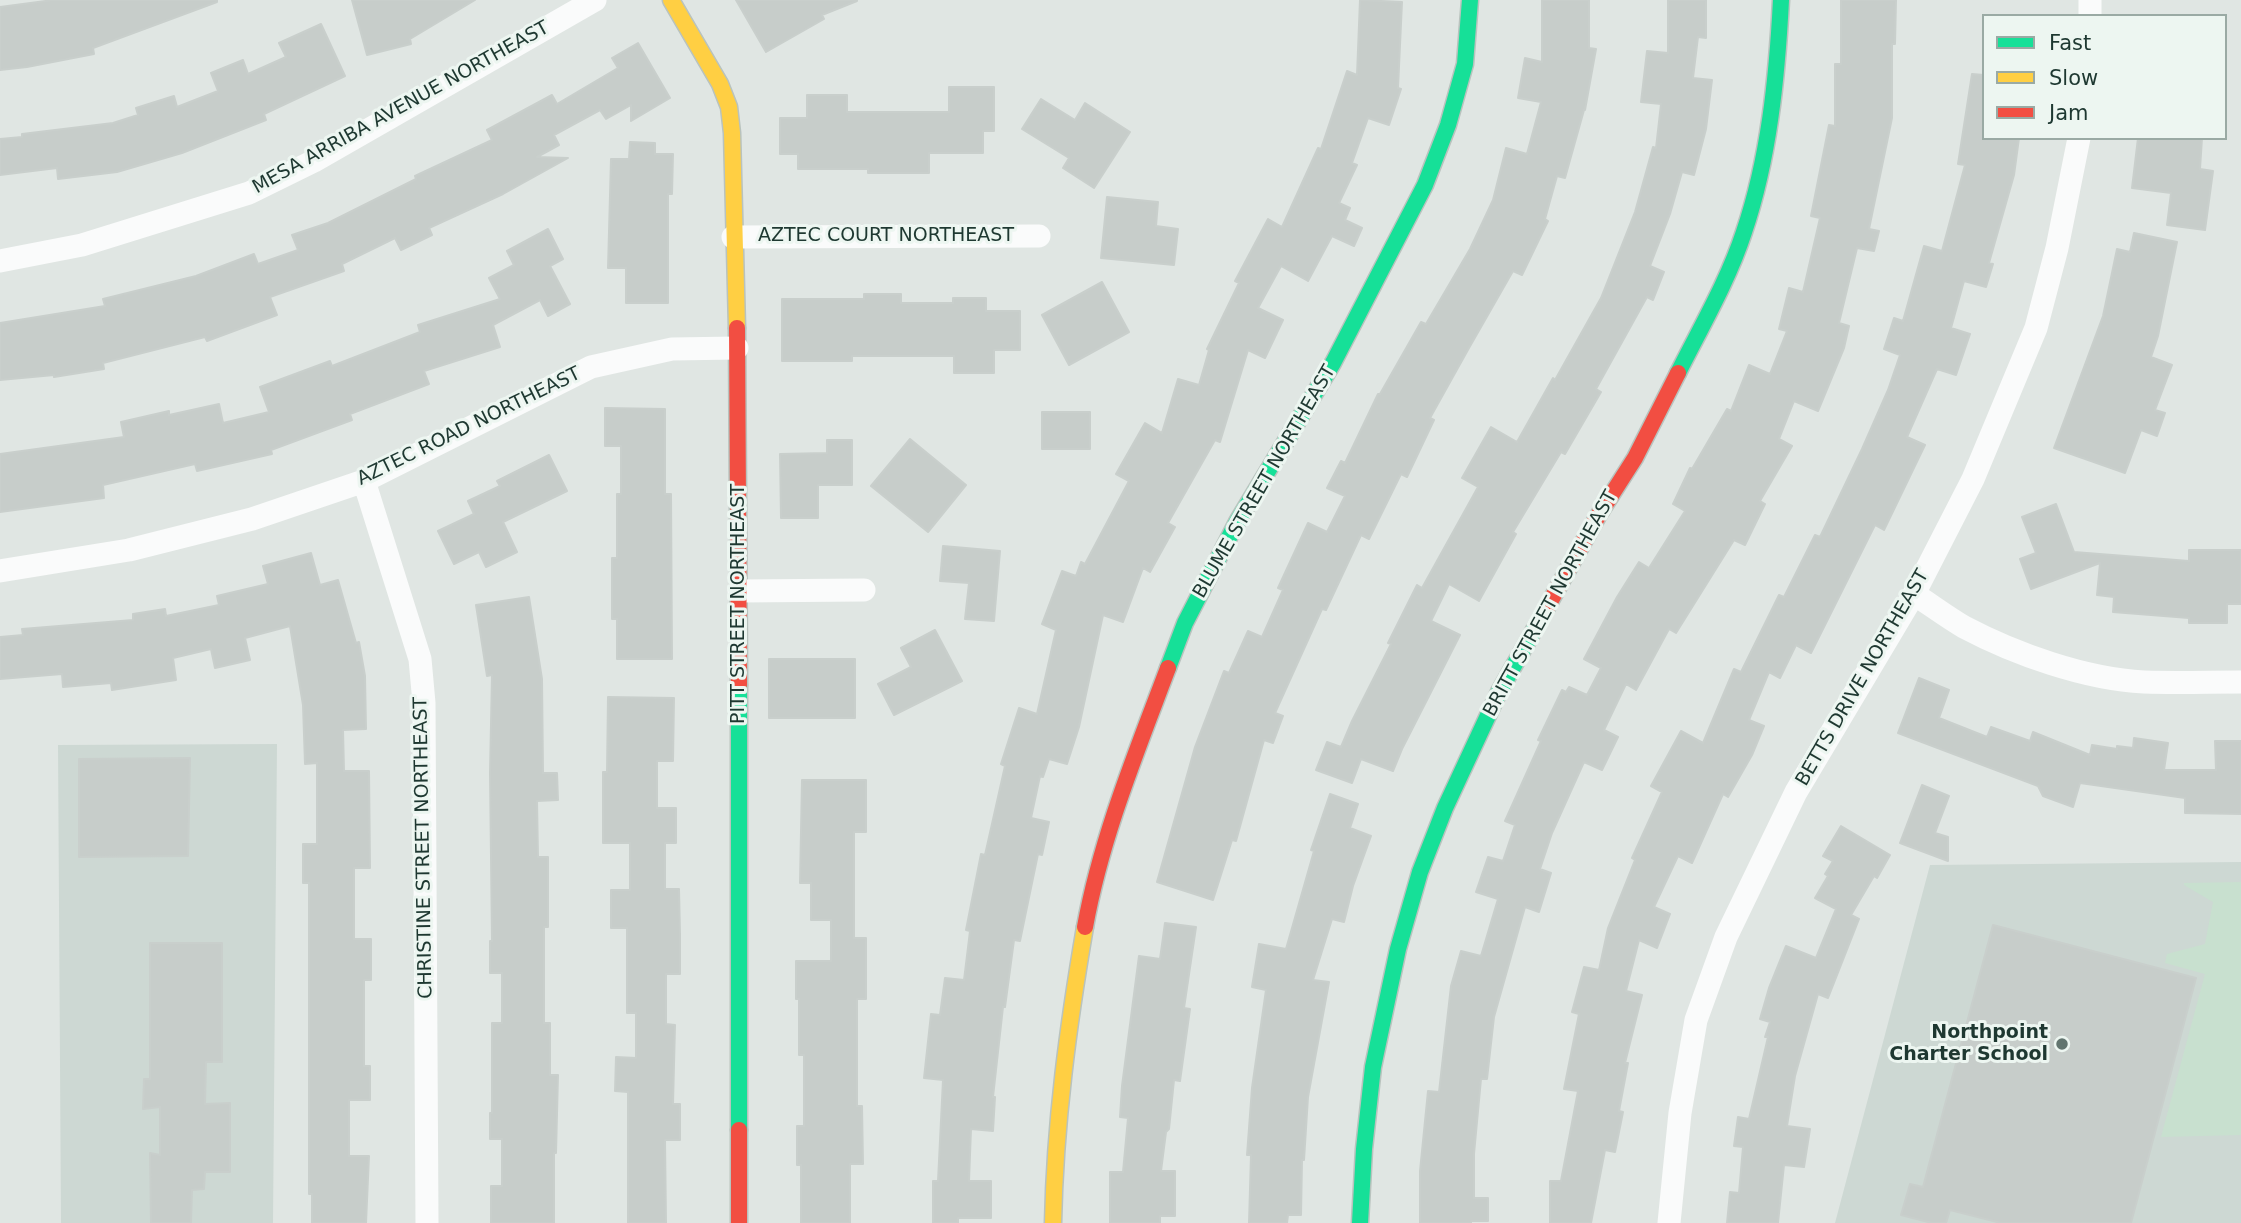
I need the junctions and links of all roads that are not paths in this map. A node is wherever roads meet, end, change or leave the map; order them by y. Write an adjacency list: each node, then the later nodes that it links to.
1 (595, 0): 8 (street, MESA ARRIBA AVENUE NORTHEAST)
2 (671, 0): 7 (street, PITT STREET NORTHEAST)
3 (1470, 0): 18 (street, BLUME STREET NORTHEAST)
4 (1781, 0): 19 (street, BRITT STREET NORTHEAST)
5 (2079, 140): 14 (street, BETTS DRIVE NORTHEAST)
6 (1040, 236): 7 (street, AZTEC COURT NORTHEAST)
7 (733, 237): 9 (street, PITT STREET NORTHEAST)
8 (0, 261)
9 (737, 348): 10 (street, AZTEC ROAD NORTHEAST); 13 (street, PITT STREET NORTHEAST)
10 (364, 481): 11 (street, AZTEC ROAD NORTHEAST); 16 (street, CHRISTINE STREET NORTHEAST)
11 (0, 571)
12 (864, 590): 13 (street)
13 (739, 591): 17 (street, PITT STREET NORTHEAST)
14 (1914, 594): 15 (street); 20 (street, BETTS DRIVE NORTHEAST)
15 (2241, 682)
16 (427, 1223)
17 (739, 1223)
18 (1053, 1223)
19 (1360, 1223)
20 (1669, 1223)

